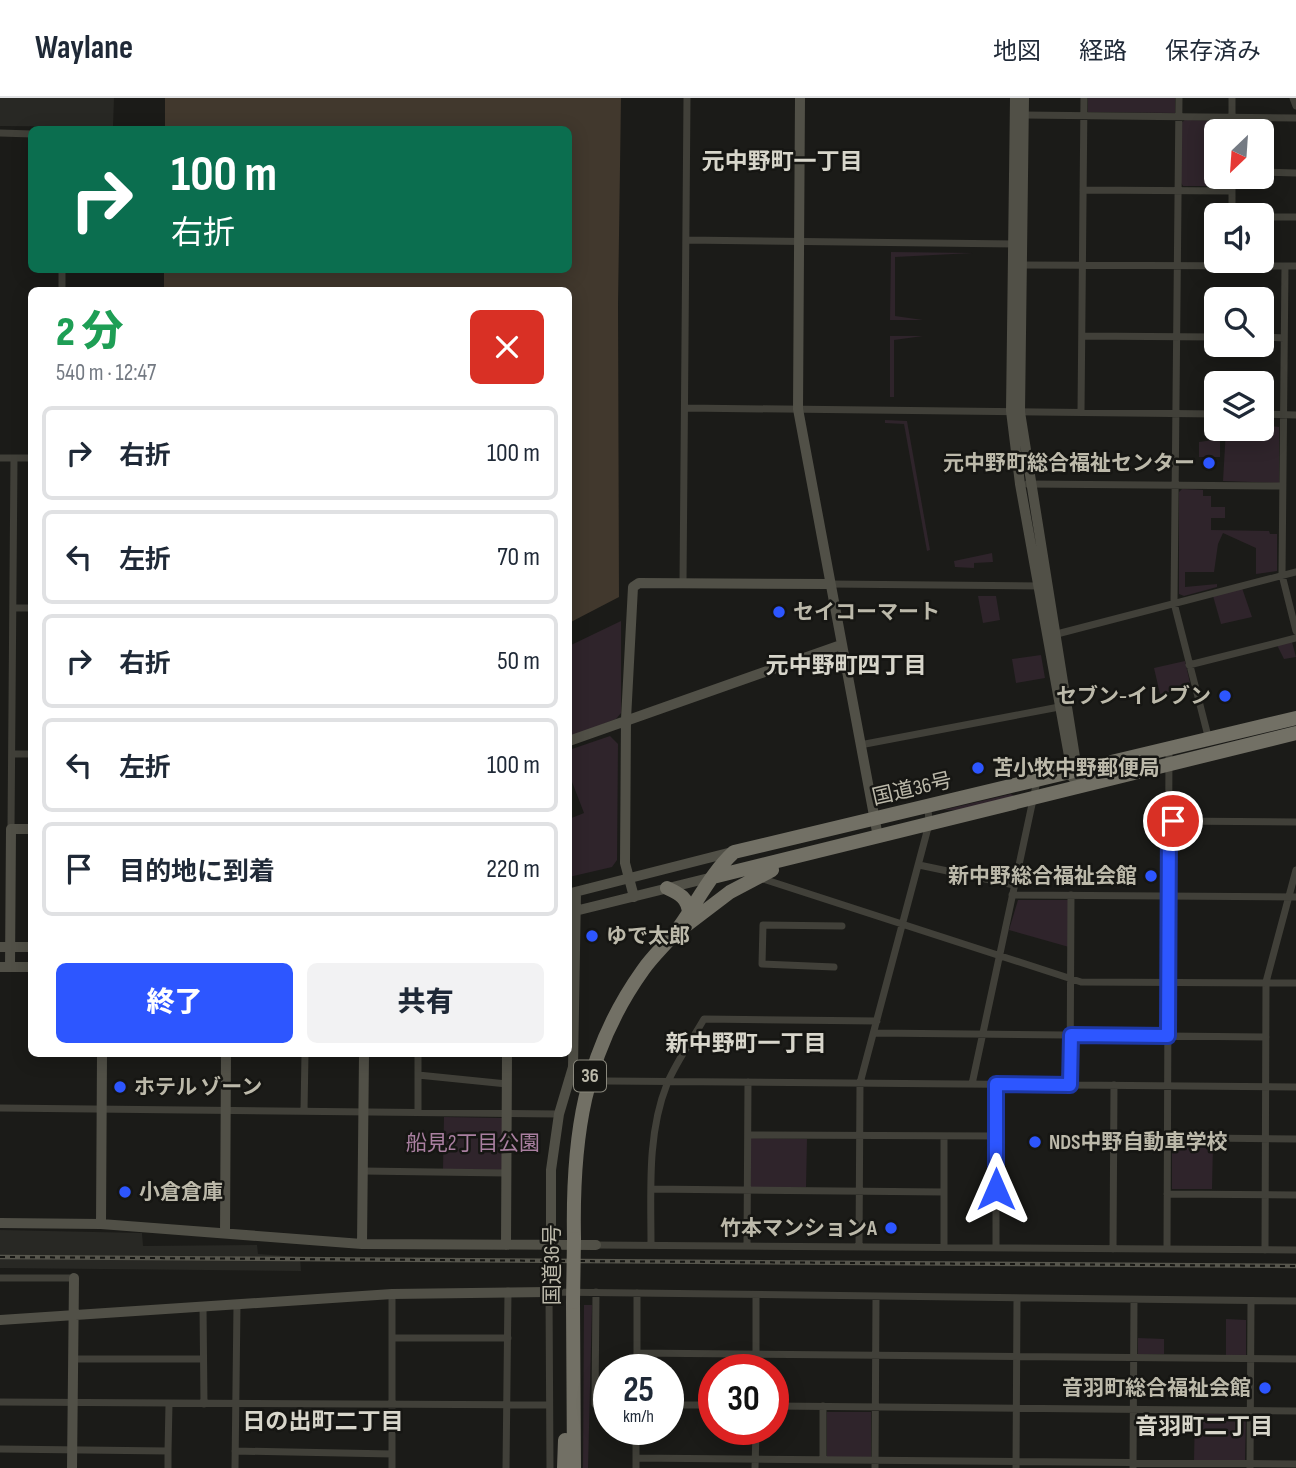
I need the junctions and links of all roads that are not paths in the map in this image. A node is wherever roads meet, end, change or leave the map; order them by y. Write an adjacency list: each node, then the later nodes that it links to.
1 (687, 98): 25 (street)
2 (800, 98): 26 (street)
3 (1015, 98): 27 (street)
4 (1024, 98): 10 (street)
5 (1084, 98): 11 (street)
6 (1179, 98): 12 (street)
7 (1233, 98): 13 (street)
8 (1293, 98): 9 (street)
9 (1296, 106)
10 (1024, 116): 11 (street); 27 (street)
11 (1083, 116): 12 (street); 19 (street)
12 (1179, 117): 13 (street); 20 (street)
13 (1232, 117): 14 (street)
14 (1296, 118)
15 (0, 133): 16 (street)
16 (28, 134)
17 (1274, 172): 18 (street)
18 (1296, 173)
19 (1083, 190): 20 (street); 29 (street)
20 (1178, 191): 21 (street); 32 (street)
21 (1232, 191): 22 (street)
22 (1232, 203)
23 (1274, 217): 24 (street)
24 (1296, 217)
25 (686, 240): 26 (street); 42 (street)
26 (798, 242): 27 (street); 43 (street)
27 (1018, 244): 28 (street)
28 (1017, 265): 29 (street); 44 (street)
29 (1082, 265): 32 (street); 37 (street)
30 (1204, 265): 32 (street)
31 (1274, 265): 33 (street)
32 (1178, 266): 38 (street)
33 (1284, 266): 34 (street); 41 (street)
34 (1296, 267)
35 (62, 274): 36 (street)
36 (62, 287)
37 (1082, 336): 38 (street); 45 (street)
38 (1177, 337): 39 (street); 46 (street)
39 (1204, 337)
40 (1274, 338): 41 (street)
41 (1284, 338): 49 (street)
42 (685, 408): 43 (street); 59 (street)
43 (798, 409): 44 (street); 60 (street)
44 (1016, 412): 45 (street); 54 (street)
45 (1081, 412): 46 (street)
46 (1177, 413): 47 (street); 55 (street)
47 (1204, 414)
48 (1274, 415): 49 (street)
49 (1283, 415): 50 (street); 56 (street)
50 (1296, 415)
51 (0, 458): 52 (street)
52 (14, 458): 53 (street); 63 (street)
53 (28, 458)
54 (1025, 484): 55 (street); 61 (street)
55 (1176, 485): 56 (street); 62 (street)
56 (1282, 486): 58 (street)
57 (1296, 572): 58 (street)
58 (1282, 575): 62 (street); 65 (street)
59 (683, 583): 60 (street); 72 (street)
60 (829, 584): 61 (street); 68 (street)
61 (1044, 586): 66 (street)
62 (1174, 603): 66 (street); 69 (street)
63 (13, 608): 64 (street); 77 (street)
64 (28, 608)
65 (1296, 631)
66 (1052, 635): 70 (street); 80 (street)
67 (1296, 638): 69 (street)
68 (841, 645): 72 (street); 75 (street)
69 (1189, 665): 76 (street)
70 (1059, 707): 75 (street); 80 (street)
71 (1296, 718): 76 (highway, 国道36号 / 36)
72 (626, 719): 74 (street); 99 (street)
73 (1296, 733): 76 (highway, 国道36号 / 36)
74 (572, 740)
75 (860, 744): 85 (street)
76 (1210, 746): 79 (highway, 国道36号 / 36)
77 (12, 754): 78 (street); 89 (street)
78 (28, 754)
79 (1169, 756): 80 (highway, 国道36号 / 36); 82 (highway, 国道36号 / 36); 86 (street)
80 (1074, 772): 81 (highway, 国道36号 / 36); 82 (street)
81 (1037, 781): 83 (street); 84 (highway, 国道36号 / 36)
82 (1077, 787): 83 (highway, 国道36号 / 36)
83 (1033, 799): 88 (highway, 国道36号 / 36); 100 (street)
84 (928, 807): 85 (highway, 国道36号 / 36); 88 (street)
85 (874, 820): 91 (street); 92 (highway, 国道36号 / 36)
86 (1169, 821): 87 (street); 105 (street)
87 (1296, 822)
88 (929, 824): 91 (highway, 国道36号 / 36); 95 (street)
89 (11, 828): 90 (street); 114 (street)
90 (28, 829)
91 (877, 837): 93 (highway, 国道36号 / 36)
92 (734, 852): 94 (street); 97 (highway, 国道36号 / 36)
93 (806, 855): 97 (highway, 国道36号 / 36); 98 (highway, 国道36号 / 36)
94 (699, 861): 97 (street); 99 (street)
95 (919, 865): 100 (street); 111 (street)
96 (1296, 870): 107 (street)
97 (715, 875): 101 (street); 108 (highway, 36); 110 (highway, 国道36号 / 36)
98 (756, 877): 108 (highway, 国道36号 / 36); 111 (street)
99 (629, 878): 102 (street); 106 (street)
100 (1014, 885): 103 (street)
101 (667, 888): 106 (street); 110 (highway)
102 (572, 893): 109 (street)
103 (1012, 895): 104 (street); 116 (street)
104 (1071, 895): 105 (street); 120 (street)
105 (1169, 896): 107 (street); 121 (street)
106 (634, 897): 109 (street)
107 (1292, 897): 122 (street)
108 (710, 908): 113 (highway, 国道36号 / 36)
109 (572, 912): 156 (street)
110 (689, 913): 113 (highway, 国道36号 / 36)
111 (903, 923): 116 (street); 124 (street)
112 (842, 926): 119 (street)
113 (673, 935): 220 (highway, 国道36号 / 36, bridge)
114 (5, 947): 115 (street); 117 (street)
115 (28, 947)
116 (1000, 955): 120 (street); 126 (street)
117 (5, 967): 118 (street)
118 (28, 967)
119 (834, 967)
120 (1071, 979): 121 (street); 127 (street)
121 (1168, 982): 122 (street); 128 (street)
122 (1266, 982): 123 (street); 129 (street)
123 (1296, 983)
124 (877, 1020): 125 (street); 138 (street)
125 (874, 1033): 126 (street); 140 (street)
126 (982, 1035): 127 (street); 142 (street)
127 (1071, 1035): 128 (street); 144 (street)
128 (1168, 1036): 129 (street); 146 (street)
129 (1266, 1037): 147 (street)
130 (102, 1057): 150 (street)
131 (226, 1057): 151 (street)
132 (304, 1057): 152 (street)
133 (364, 1057): 153 (street)
134 (418, 1057): 136 (street)
135 (507, 1057): 141 (street)
136 (418, 1075): 141 (street); 154 (street)
137 (607, 1081): 138 (street)
138 (668, 1082): 139 (street); 167 (street)
139 (748, 1082): 140 (street); 157 (street)
140 (860, 1083): 142 (street); 158 (street)
141 (507, 1084): 155 (street)
142 (972, 1084): 143 (street)
143 (996, 1084): 144 (street); 160 (street)
144 (1070, 1085): 145 (street)
145 (1114, 1085): 146 (street); 161 (street)
146 (1168, 1086): 147 (street); 162 (street)
147 (1265, 1087): 148 (street); 163 (street)
148 (1296, 1087)
149 (0, 1108): 150 (street)
150 (102, 1109): 151 (street); 175 (street)
151 (226, 1110): 152 (street); 176 (street)
152 (304, 1111): 153 (street)
153 (364, 1112): 154 (street); 165 (street)
154 (418, 1112): 155 (street)
155 (507, 1113): 156 (street); 166 (street)
156 (559, 1114): 180 (street)
157 (748, 1135): 158 (street); 168 (street)
158 (860, 1135): 159 (street); 169 (street)
159 (944, 1136): 160 (street); 170 (street)
160 (996, 1136): 185 (street)
161 (1114, 1138): 162 (street); 186 (street)
162 (1167, 1138): 163 (street); 171 (street)
163 (1265, 1139): 164 (street); 172 (street)
164 (1296, 1139)
165 (363, 1171): 166 (street); 177 (street)
166 (506, 1173): 179 (street)
167 (650, 1189): 168 (street); 178 (street)
168 (748, 1190): 169 (street); 182 (street)
169 (860, 1191): 170 (street); 183 (street)
170 (944, 1192): 184 (street)
171 (1167, 1194): 172 (street); 187 (street)
172 (1265, 1195): 173 (street); 188 (street)
173 (1296, 1195)
174 (0, 1223): 175 (street)
175 (101, 1224): 176 (street)
176 (225, 1233): 177 (street)
177 (362, 1244): 179 (street)
178 (651, 1244): 181 (street); 182 (street)
179 (506, 1245): 180 (street)
180 (551, 1245): 181 (street)
181 (596, 1245)
182 (747, 1246): 183 (street)
183 (859, 1247): 184 (street)
184 (943, 1247): 185 (street)
185 (996, 1248): 186 (street)
186 (1113, 1249): 187 (street)
187 (1167, 1249): 188 (street)
188 (1265, 1250): 189 (street)
189 (1296, 1250)
190 (0, 1278): 191 (street)
191 (74, 1278): 205 (street)
192 (508, 1291): 193 (street); 196 (street); 208 (street)
193 (549, 1292): 194 (street); 228 (street)
194 (596, 1292): 195 (street); 210 (street)
195 (637, 1293): 197 (street); 209 (street)
196 (392, 1294): 203 (street); 207 (street)
197 (756, 1296): 198 (street); 211 (street)
198 (876, 1297): 199 (street); 213 (street)
199 (1017, 1299): 200 (street); 214 (street)
200 (1134, 1300): 201 (street); 215 (street)
201 (1251, 1301): 202 (street); 216 (street)
202 (1296, 1301)
203 (237, 1305): 204 (street); 225 (street)
204 (203, 1306): 205 (street); 218 (street)
205 (74, 1316): 206 (street); 217 (street)
206 (0, 1320)
207 (392, 1338): 208 (street); 226 (street)
208 (508, 1338): 227 (street)
209 (637, 1353): 211 (street)
210 (595, 1354)
211 (756, 1354)
212 (789, 1354): 213 (street)
213 (876, 1355): 214 (street); 231 (street)
214 (1016, 1356): 215 (street); 232 (street)
215 (1134, 1357): 216 (street); 233 (street)
216 (1251, 1358): 219 (street); 234 (street)
217 (74, 1359): 218 (street); 222 (street)
218 (203, 1359): 224 (street)
219 (1296, 1359)
220 (572, 1369): 257 (highway, 国道36号 / 36); 258 (highway, 国道36号 / 36)
221 (0, 1402): 222 (street)
222 (73, 1403): 223 (street); 239 (street)
223 (169, 1404): 224 (street); 240 (street)
224 (204, 1404): 225 (street)
225 (236, 1404): 226 (street); 241 (street)
226 (392, 1405): 227 (street); 242 (street)
227 (507, 1405): 228 (street); 255 (street)
228 (548, 1405): 256 (street)
229 (789, 1406): 230 (street)
230 (823, 1406): 231 (street); 244 (street)
231 (875, 1407): 232 (street); 246 (street)
232 (1016, 1408): 233 (street); 248 (street)
233 (1133, 1409): 234 (street); 249 (street)
234 (1251, 1410): 235 (street); 250 (street)
235 (1296, 1410)
236 (636, 1445): 243 (street)
237 (755, 1445): 245 (street)
238 (0, 1449): 239 (street)
239 (72, 1450): 240 (street); 251 (street)
240 (168, 1451): 252 (street)
241 (235, 1451): 242 (street); 253 (street)
242 (392, 1454): 254 (street)
243 (636, 1458): 245 (street); 259 (street)
244 (823, 1460): 245 (street); 246 (street)
245 (755, 1464)
246 (875, 1464): 248 (street)
247 (1296, 1464): 250 (street)
248 (1016, 1465): 249 (street)
249 (1133, 1465): 250 (street)
250 (1250, 1466)
251 (72, 1468)
252 (168, 1468)
253 (234, 1468)
254 (392, 1468)
255 (506, 1468)
256 (550, 1468)
257 (564, 1468)
258 (574, 1468)
259 (636, 1468)

